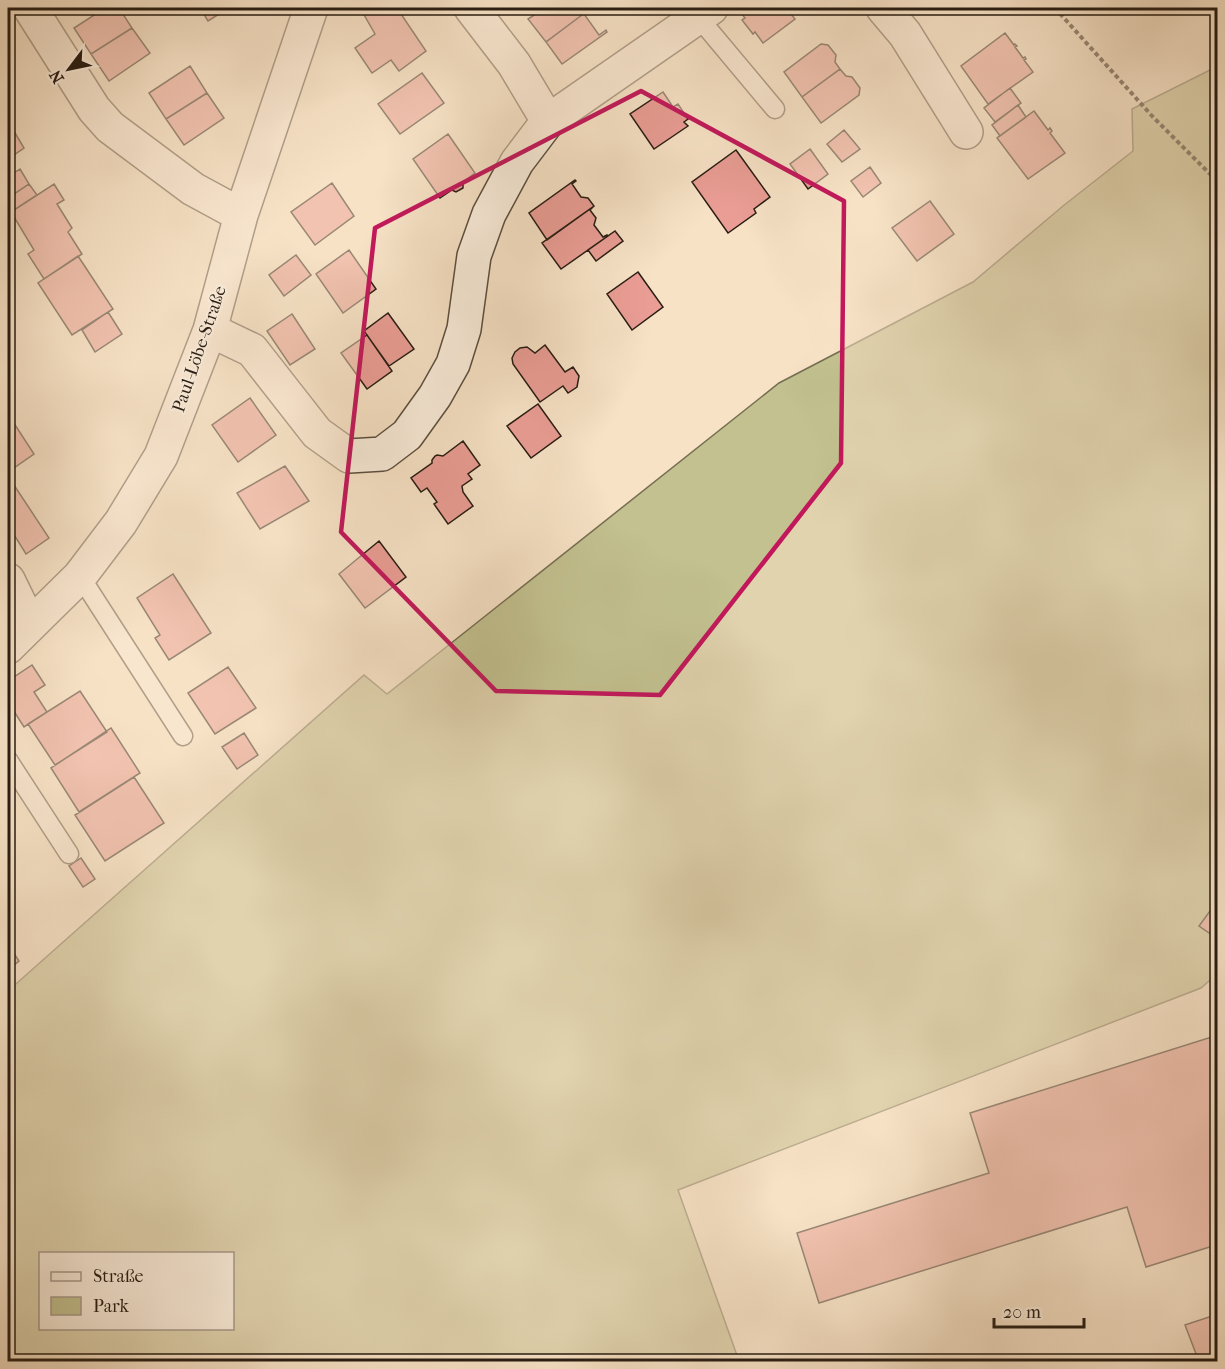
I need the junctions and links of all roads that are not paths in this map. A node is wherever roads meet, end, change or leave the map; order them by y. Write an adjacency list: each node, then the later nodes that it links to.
1 (30, 8): 9 (street)
2 (311, 8): 9 (street, Paul-Löbe-Straße)
3 (471, 8): 7 (street)
4 (883, 8): 8 (street)
5 (704, 12): 6 (lane); 7 (street)
6 (775, 109)
7 (548, 121): 10 (street)
8 (966, 132)
9 (241, 215): 10 (street, Paul-Löbe-Straße)
10 (210, 330): 11 (street, Paul-Löbe-Straße)
11 (80, 576): 13 (street, Paul-Löbe-Straße); 14 (lane)
12 (8, 580): 13 (street)
13 (19, 636)
14 (183, 736)
15 (8, 760): 16 (lane)
16 (69, 854)

